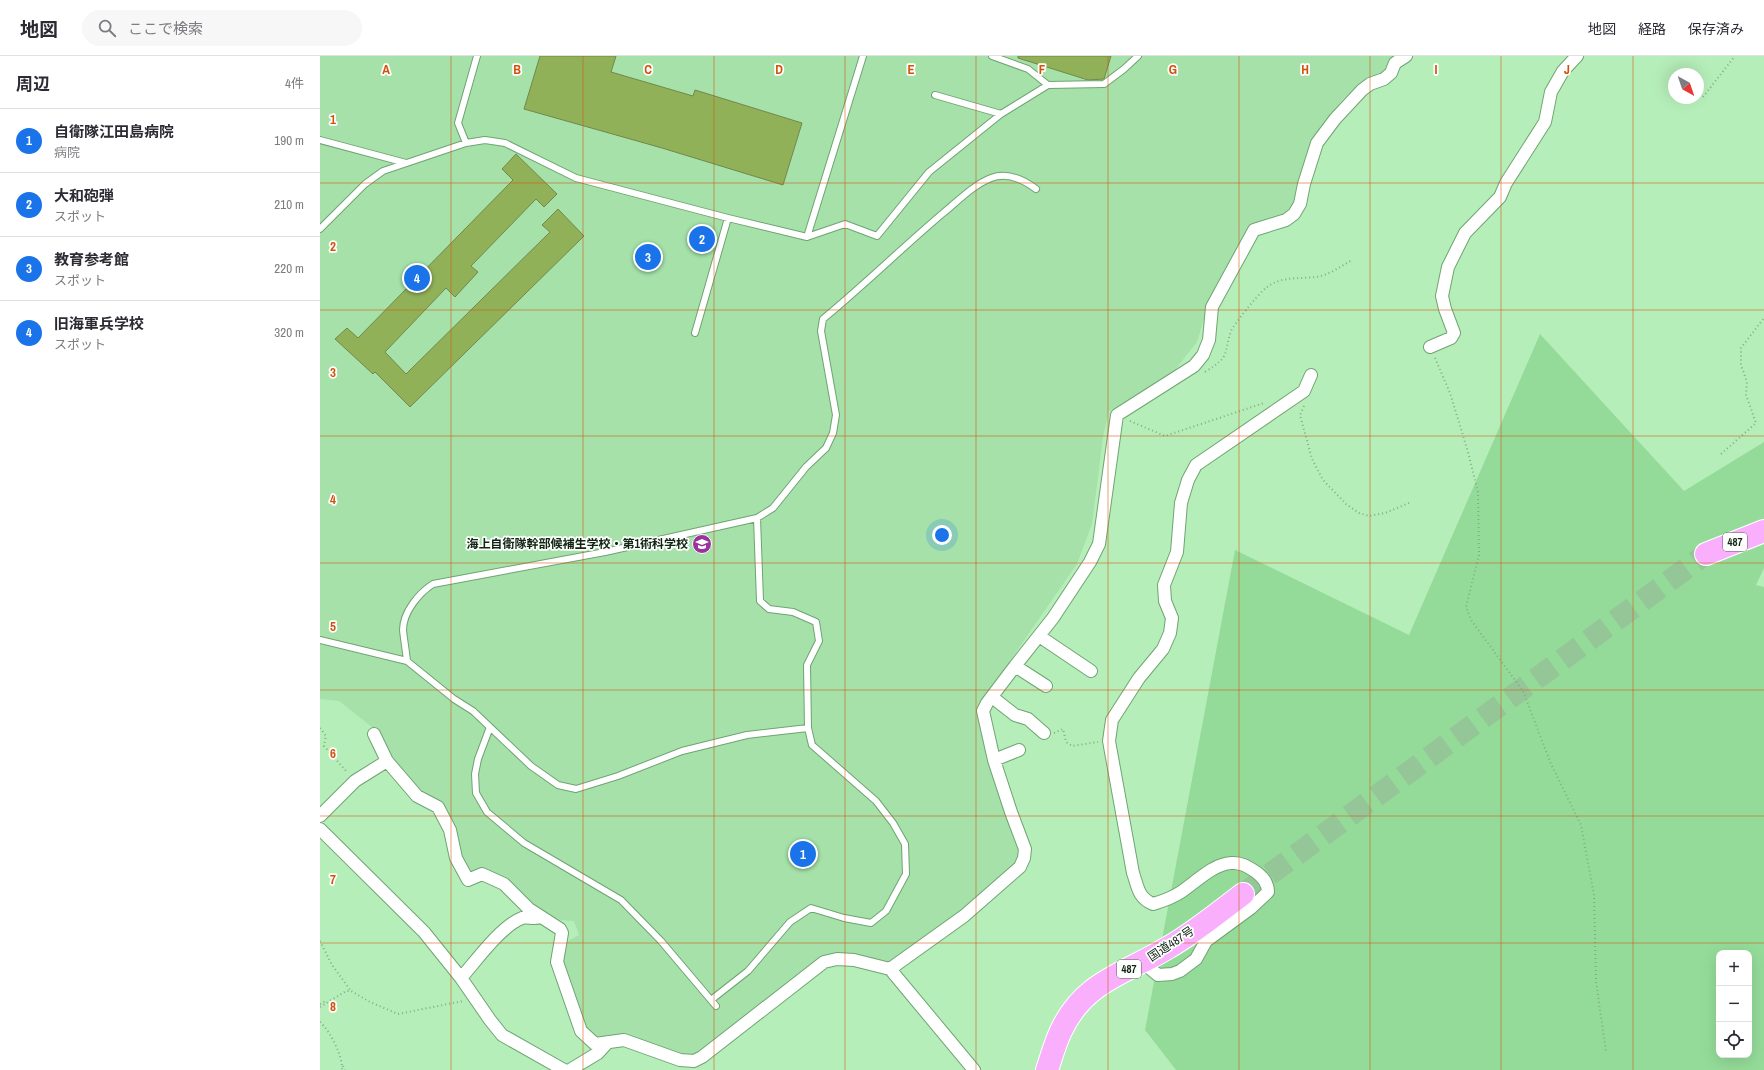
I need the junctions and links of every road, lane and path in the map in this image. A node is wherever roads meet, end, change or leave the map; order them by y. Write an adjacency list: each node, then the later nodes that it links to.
1 (477, 56): 13 (lane)
2 (863, 56): 18 (lane)
3 (992, 56): 8 (lane)
4 (1138, 56): 8 (lane)
5 (1406, 56): 26 (street)
6 (1577, 56): 22 (street)
7 (1735, 56): 10 (path)
8 (1048, 85): 11 (lane)
9 (935, 95): 11 (lane)
10 (1704, 96)
11 (1001, 114): 18 (lane)
12 (320, 140): 14 (lane)
13 (466, 144): 14 (lane); 16 (lane)
14 (406, 163): 17 (lane)
15 (1036, 189): 29 (lane)
16 (728, 218): 18 (lane); 21 (lane)
17 (320, 229)
18 (807, 237)
19 (1352, 260): 23 (path)
20 (1764, 318): 27 (path)
21 (695, 333)
22 (1430, 347): 66 (path)
23 (1204, 373)
24 (1309, 379): 28 (path); 44 (street)
25 (1268, 402): 26 (path)
26 (1116, 414): 32 (street)
27 (1721, 454)
28 (1409, 503)
29 (757, 518): 34 (lane); 41 (lane)
30 (1764, 531): 31 (highway, 487)
31 (1706, 554)
32 (1039, 636): 35 (street); 36 (street)
33 (320, 640): 34 (lane)
34 (407, 661): 39 (lane)
35 (1015, 666): 37 (street); 38 (street)
36 (1091, 671)
37 (1046, 686)
38 (992, 697): 42 (street); 46 (street)
39 (490, 727): 41 (lane); 59 (lane)
40 (320, 728): 48 (path)
41 (808, 728): 59 (lane)
42 (1044, 733): 44 (path)
43 (374, 734): 47 (street)
44 (1109, 740): 54 (street)
45 (1019, 750): 46 (street)
46 (994, 760): 55 (street)
47 (387, 761): 48 (street); 52 (street)
48 (355, 781): 49 (street)
49 (320, 816)
50 (320, 829): 56 (street)
51 (1243, 894): 54 (highway, 国道487号 / 487)
52 (541, 917): 56 (street); 65 (street)
53 (320, 941): 57 (path)
54 (1142, 962): 73 (highway, 国道487号 / 487)
55 (890, 969): 65 (street); 72 (street)
56 (461, 978): 58 (street)
57 (351, 991): 58 (path); 60 (path)
58 (474, 996): 70 (street)
59 (711, 1000): 62 (lane)
60 (327, 1001): 61 (path); 63 (path)
61 (320, 1004)
62 (716, 1006)
63 (320, 1007)
64 (320, 1022): 67 (path)
65 (608, 1042): 71 (street)
66 (1606, 1052)
67 (342, 1065): 68 (path); 69 (path)
68 (342, 1070)
69 (345, 1070)
70 (564, 1070)
71 (570, 1070)
72 (974, 1070)
73 (1047, 1070)

